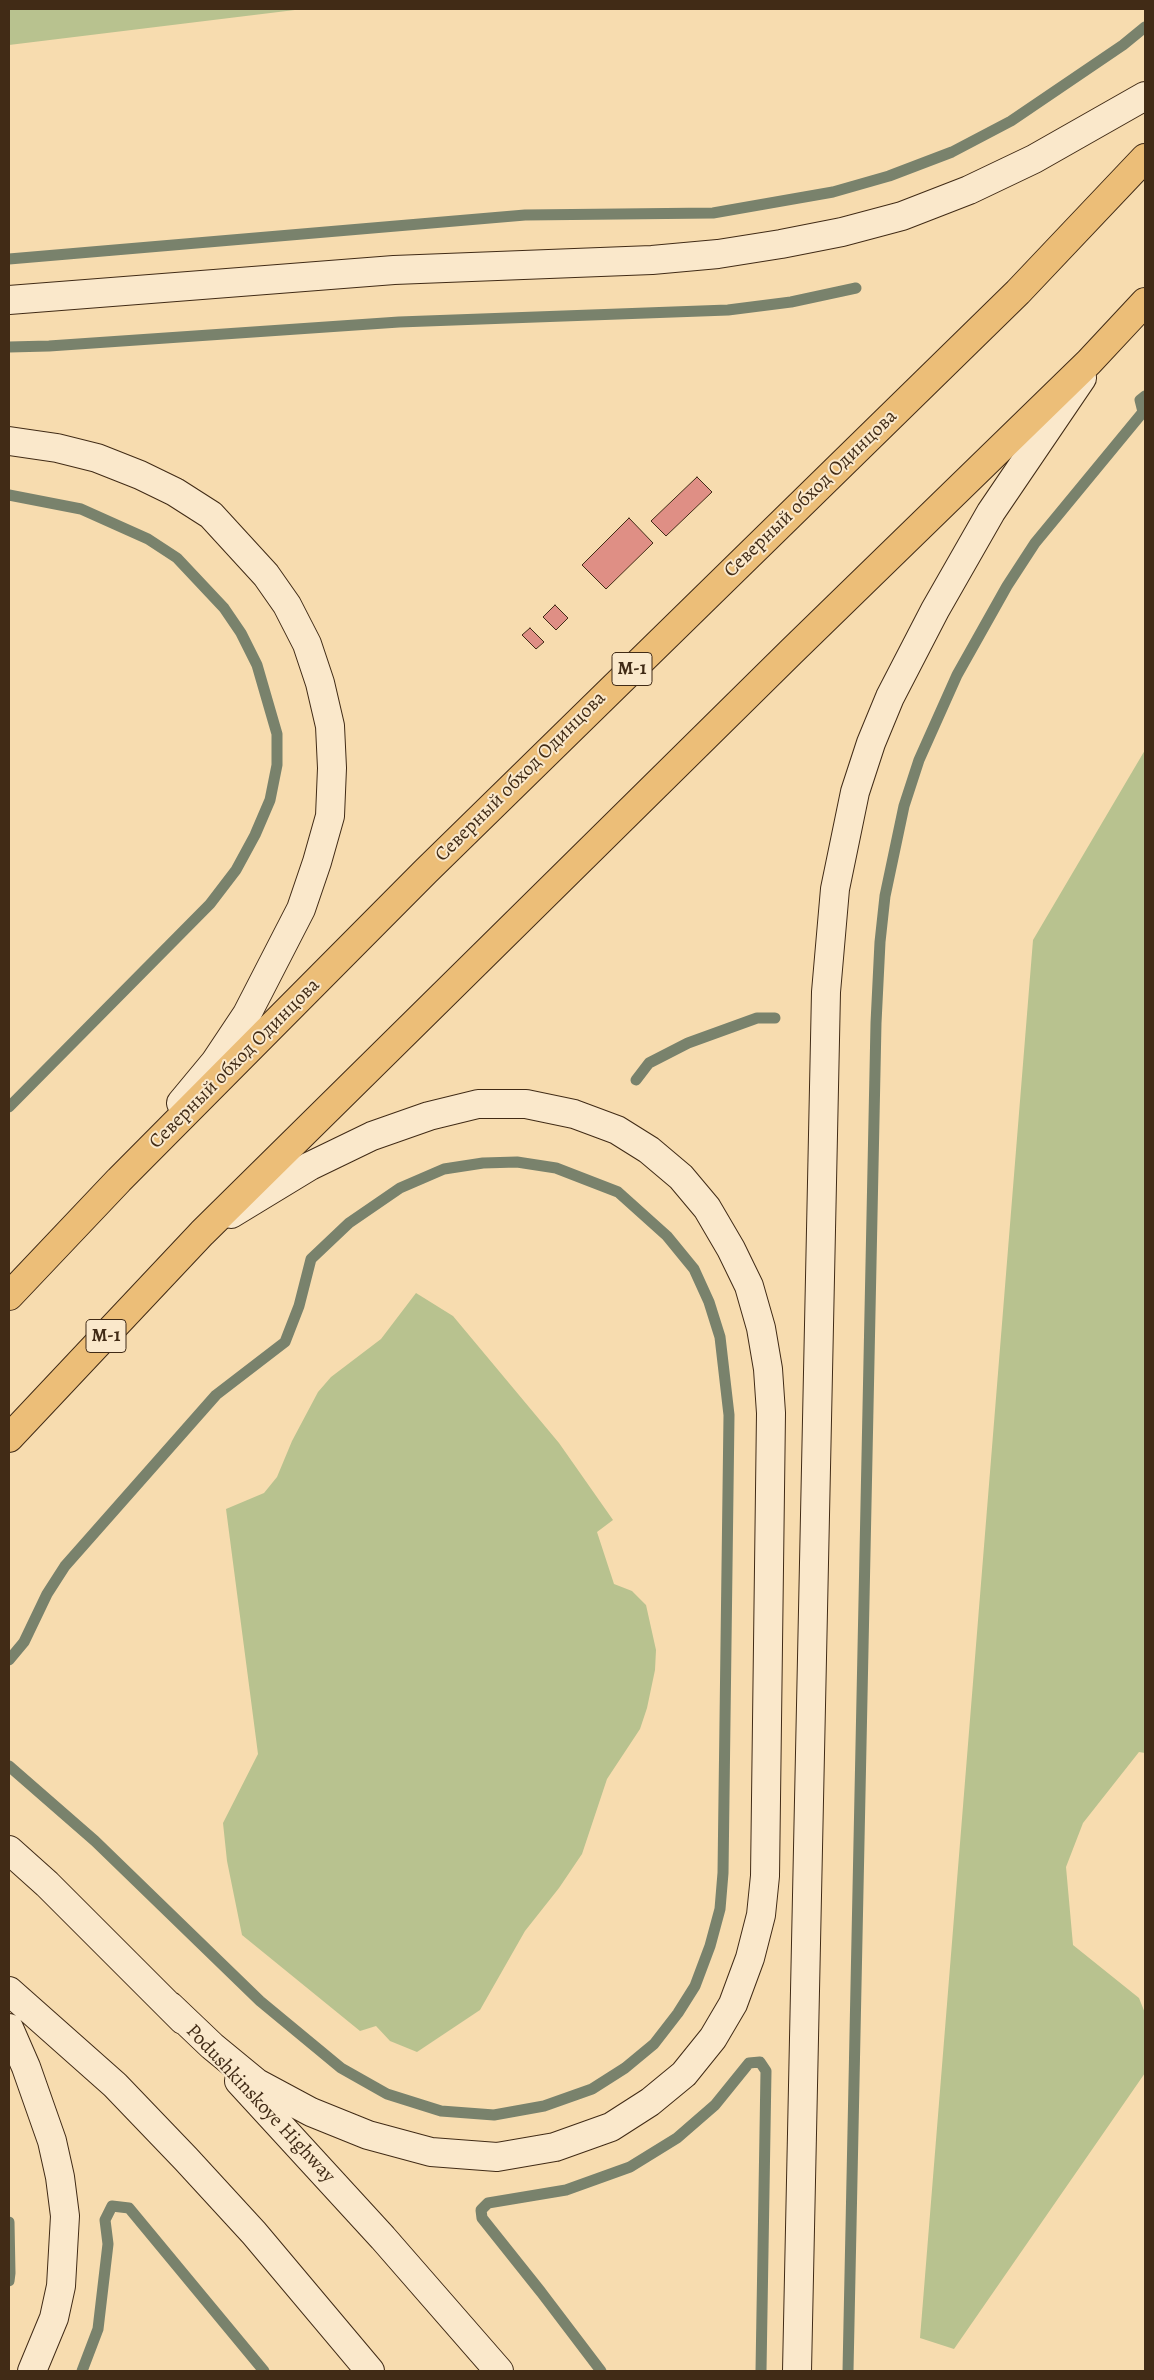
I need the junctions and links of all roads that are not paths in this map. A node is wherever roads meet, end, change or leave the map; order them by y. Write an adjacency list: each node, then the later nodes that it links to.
1 (1145, 96): 3 (main road)
2 (1145, 158): 6 (highway, Северный обход Одинцова / М-1)
3 (9, 300)
4 (1136, 312): 7 (highway, М-1); 17 (main road)
5 (9, 440): 6 (main road)
6 (119, 1180): 8 (highway, Северный обход Одинцова / М-1)
7 (202, 1233): 9 (highway, М-1); 12 (main road)
8 (9, 1296)
9 (9, 1438)
10 (9, 1850): 12 (main road, Podushkinskoye Highway)
11 (9, 1991): 15 (main road)
12 (170, 2006): 16 (main road, Podushkinskoye Highway)
13 (9, 2028): 14 (main road)
14 (32, 2371)
15 (370, 2371)
16 (499, 2371)
17 (797, 2371)

